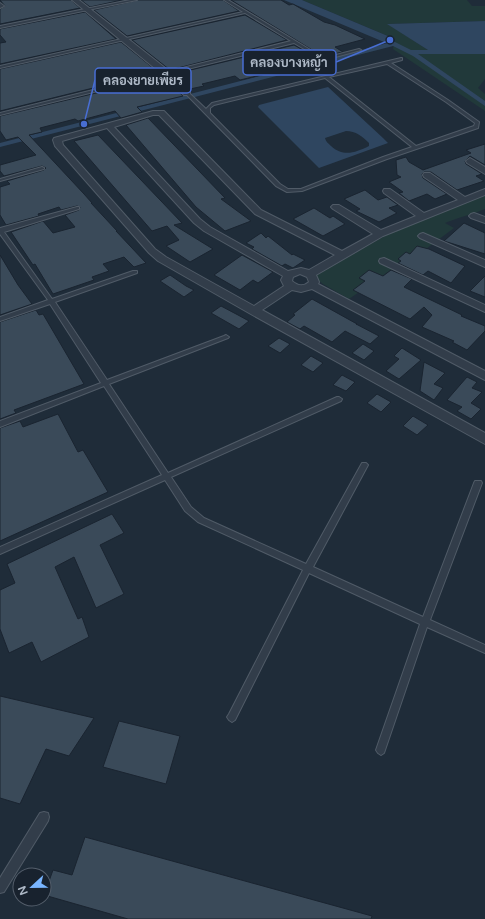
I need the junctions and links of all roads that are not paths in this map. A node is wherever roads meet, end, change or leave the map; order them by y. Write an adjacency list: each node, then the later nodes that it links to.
1 (75, 0): 6 (street)
2 (135, 0): 6 (lane)
3 (226, 0): 7 (lane)
4 (0, 4): 5 (lane)
5 (0, 7)
6 (86, 10): 8 (lane); 9 (street)
7 (246, 12): 9 (lane); 10 (lane)
8 (0, 27)
9 (123, 39): 14 (lane); 15 (street)
10 (293, 42): 11 (lane); 15 (lane)
11 (359, 50)
12 (401, 59): 13 (lane)
13 (387, 62): 16 (lane); 21 (lane)
14 (0, 67)
15 (166, 73): 17 (street); 19 (lane)
16 (326, 77): 18 (lane); 21 (lane)
17 (187, 93): 18 (lane)
18 (208, 113): 21 (lane)
19 (0, 114)
20 (108, 125): 38 (street); 43 (street); 48 (street)
21 (416, 148)
22 (470, 161): 24 (street)
23 (42, 168): 26 (lane)
24 (485, 171)
25 (427, 175): 29 (street)
26 (0, 180)
27 (387, 191): 32 (street)
28 (485, 192): 29 (street)
29 (464, 200): 32 (street)
30 (336, 207): 36 (street)
31 (77, 208): 35 (lane)
32 (422, 216): 36 (street)
33 (474, 216): 34 (street)
34 (485, 220)
35 (0, 231): 46 (lane)
36 (380, 234): 38 (street)
37 (422, 236): 40 (street)
38 (342, 255): 42 (street)
39 (384, 261): 47 (street)
40 (485, 264)
41 (135, 272): 46 (lane)
42 (310, 274): 43 (street); 44 (street)
43 (288, 275): 45 (street)
44 (312, 285): 45 (street); 51 (street)
45 (291, 286): 48 (street)
46 (51, 302): 49 (lane); 52 (lane)
47 (485, 309)
48 (254, 311): 55 (street)
49 (0, 319)
50 (226, 337): 52 (lane)
51 (485, 376)
52 (105, 384): 54 (lane); 57 (lane)
53 (339, 399): 57 (lane)
54 (0, 424)
55 (485, 439)
56 (364, 465): 60 (lane)
57 (166, 478): 59 (lane); 60 (lane)
58 (478, 482): 61 (lane)
59 (0, 551)
60 (308, 568): 61 (lane); 63 (lane)
61 (425, 622): 62 (lane); 64 (lane)
62 (485, 648)
63 (232, 717)
64 (381, 750)
65 (44, 817): 66 (lane)
66 (0, 888)

